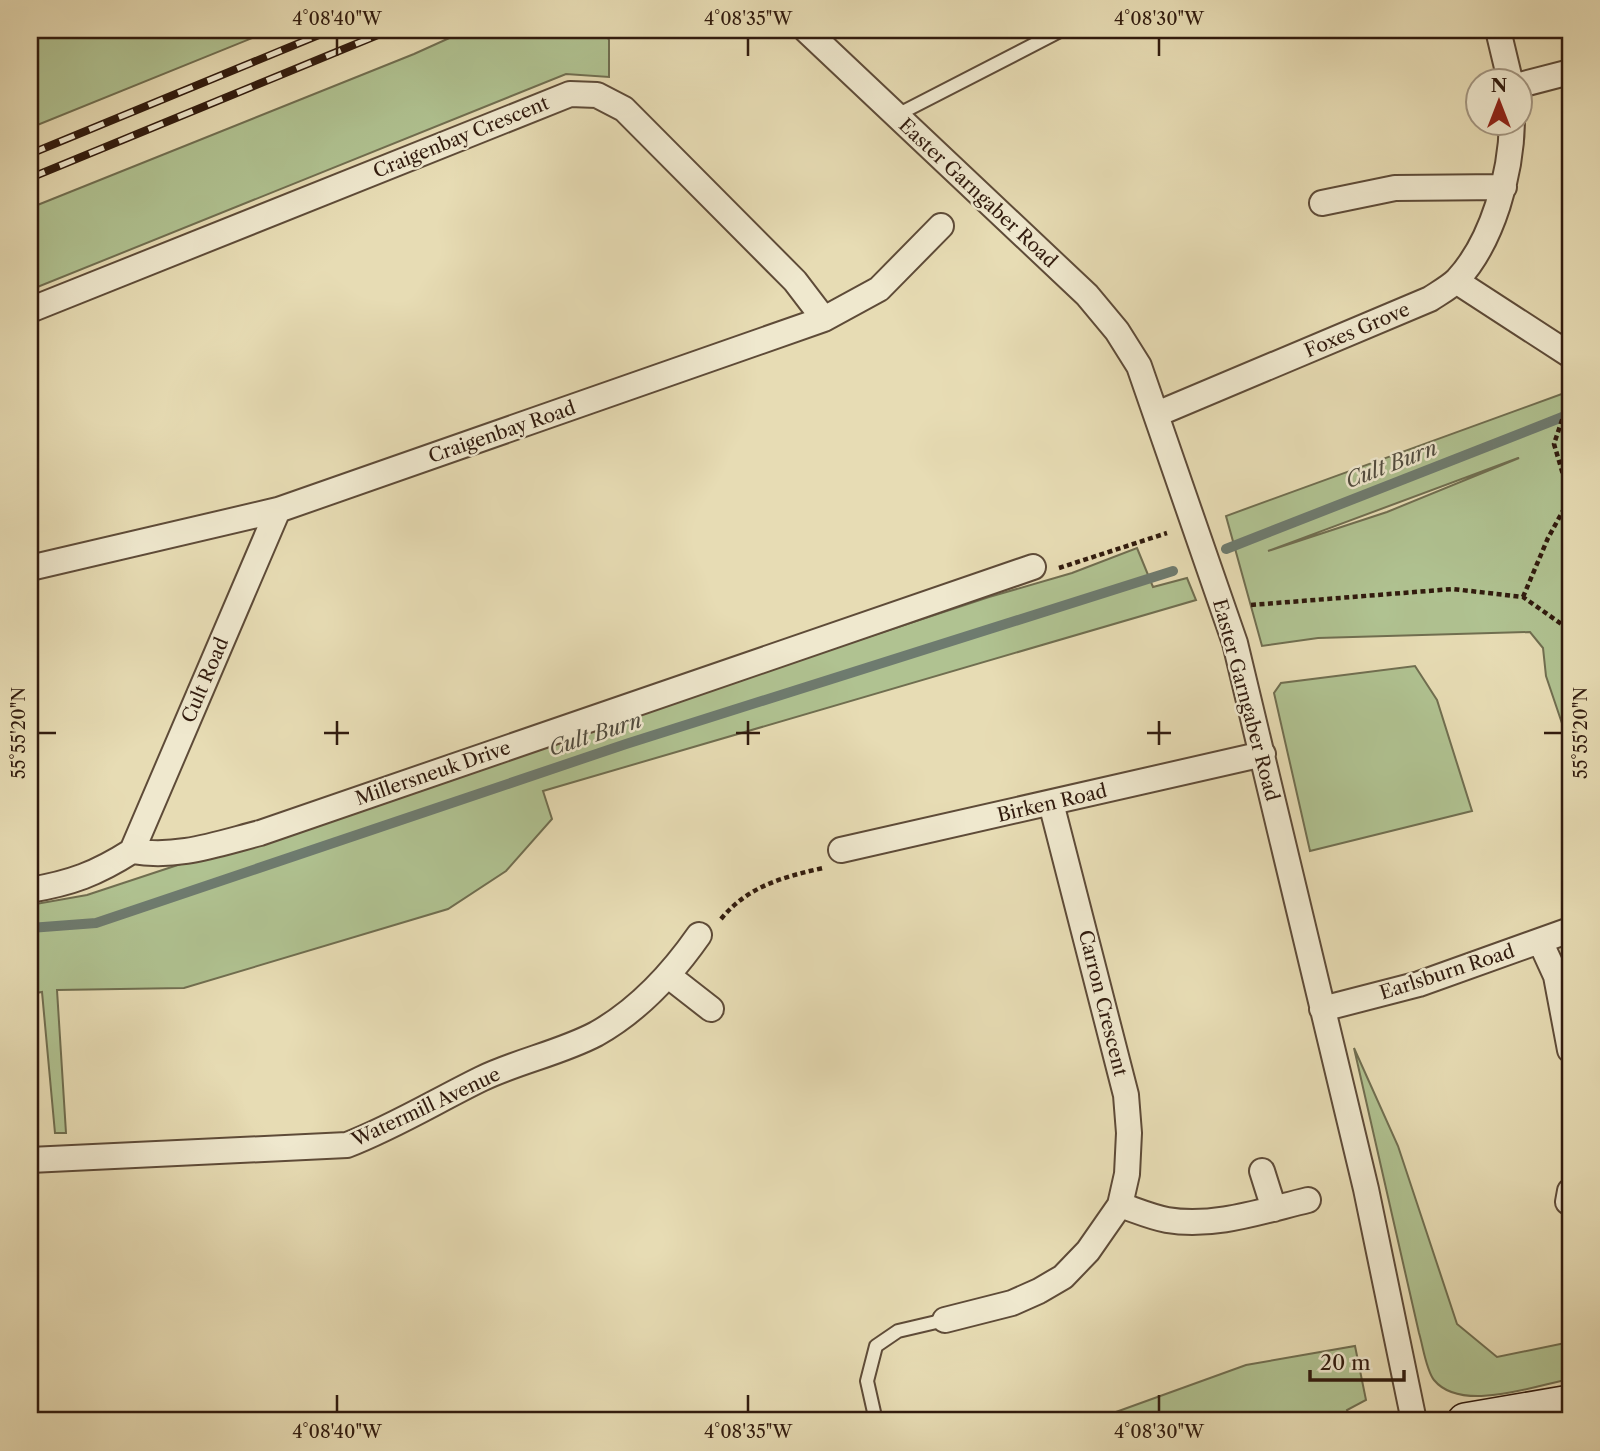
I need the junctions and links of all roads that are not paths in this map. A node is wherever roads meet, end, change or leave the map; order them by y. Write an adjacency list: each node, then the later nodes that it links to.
1 (806, 30): 7 (street, Easter Garngaber Road)
2 (1062, 30): 7 (lane)
3 (1498, 30): 4 (street)
4 (1507, 66)
5 (1570, 72): 6 (street)
6 (1534, 82)
7 (895, 116): 16 (street, Easter Garngaber Road)
8 (1512, 136): 9 (street, Foxes Grove)
9 (1504, 187): 10 (street); 12 (street, Foxes Grove)
10 (1322, 203)
11 (941, 226): 14 (street, Craigenbay Road)
12 (1456, 281): 15 (street); 16 (street, Foxes Grove)
13 (30, 310): 14 (street, Craigenbay Crescent)
14 (824, 319): 17 (street, Craigenbay Road)
15 (1570, 355)
16 (1157, 414): 20 (street, Easter Garngaber Road)
17 (278, 510): 19 (street, Craigenbay Road); 23 (street, Cult Road)
18 (1033, 567): 23 (street, Millersneuk Drive)
19 (30, 568)
20 (1262, 754): 21 (street, Birken Road); 30 (street, Easter Garngaber Road)
21 (1051, 803): 22 (street, Birken Road); 35 (street, Carron Crescent)
22 (841, 849)
23 (132, 850): 24 (street)
24 (30, 890)
25 (1570, 930): 27 (street, Earlsburn Road)
26 (699, 935): 28 (street, Watermill Avenue)
27 (1540, 941): 30 (street, Earlsburn Road); 31 (street)
28 (670, 977): 29 (street); 32 (street, Watermill Avenue)
29 (711, 1009)
30 (1322, 1009): 40 (street, Easter Garngaber Road)
31 (1570, 1050)
32 (30, 1160)
33 (1262, 1171): 36 (street)
34 (1308, 1200): 36 (street)
35 (1119, 1205): 36 (street); 37 (street, Carron Crescent)
36 (1274, 1209)
37 (944, 1320): 39 (lane)
38 (1570, 1403): 41 (main road)
39 (876, 1421)
40 (1414, 1421)
41 (1465, 1421)

